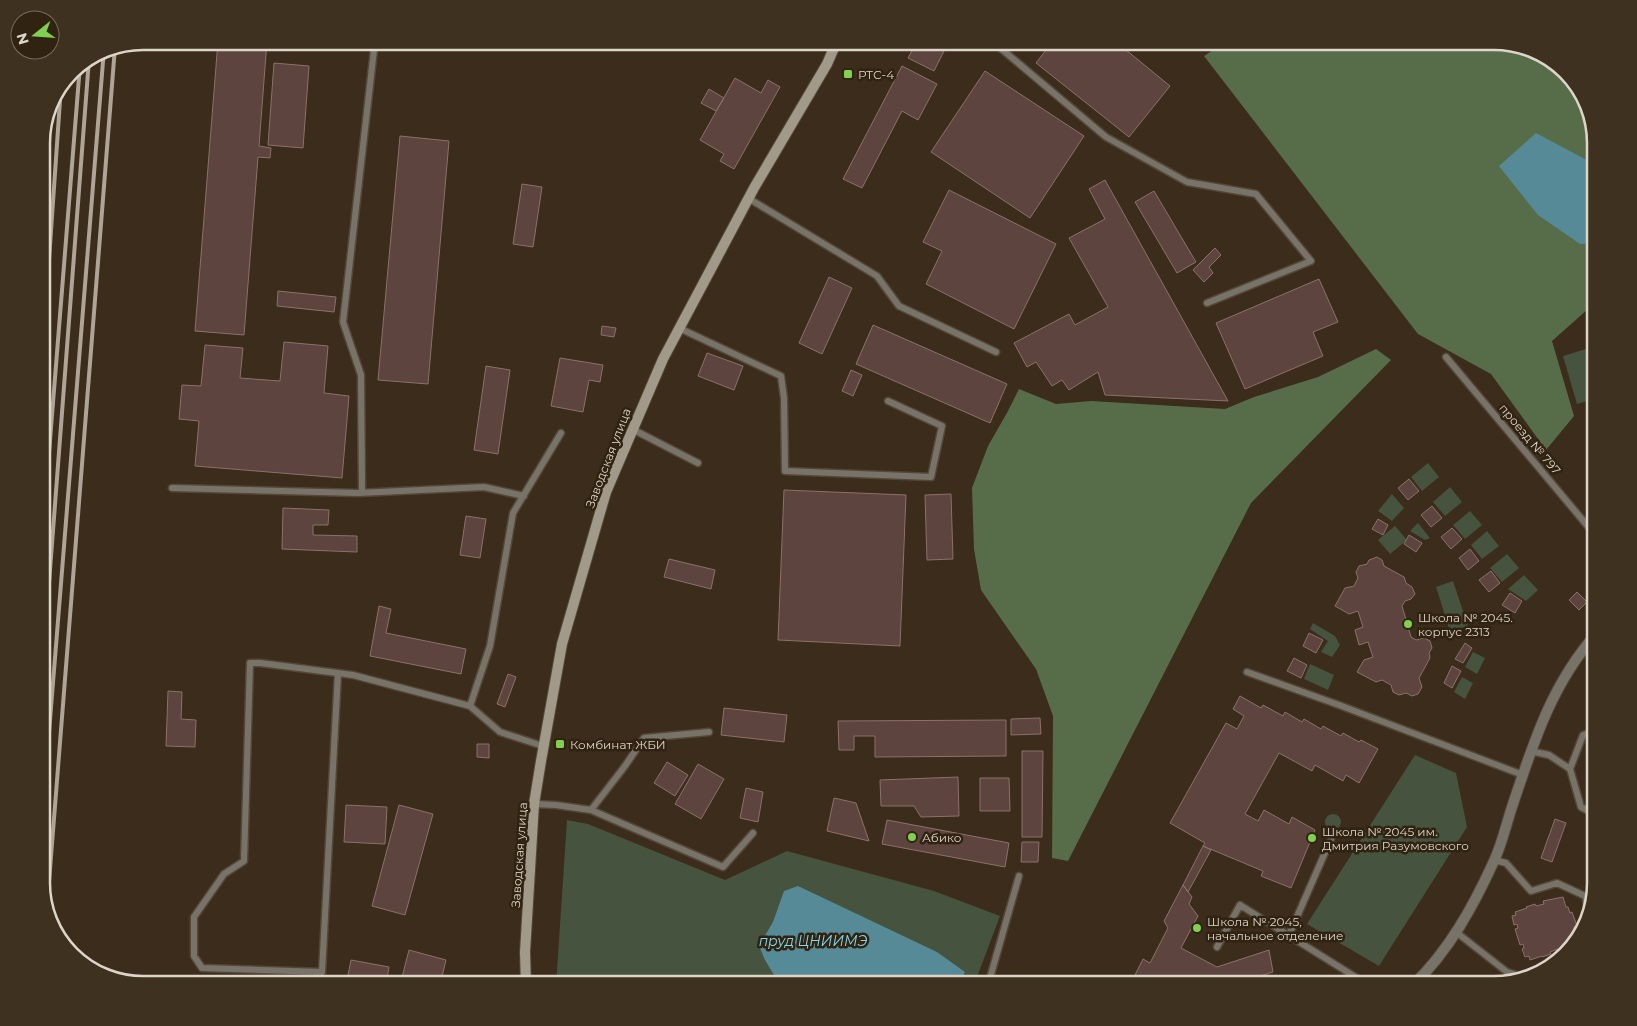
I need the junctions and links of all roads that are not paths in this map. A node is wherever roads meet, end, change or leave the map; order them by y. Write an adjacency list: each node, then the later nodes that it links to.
1 (374, 50): 14 (lane)
2 (833, 50): 4 (street, Заводская улица)
3 (1003, 50): 5 (lane)
4 (748, 198): 6 (street, Заводская улица); 7 (lane)
5 (1207, 303)
6 (679, 328): 9 (lane); 10 (street, Заводская улица)
7 (996, 352)
8 (1446, 357): 16 (lane, проезд № 797)
9 (888, 401)
10 (632, 429): 12 (lane); 23 (street, Заводская улица)
11 (561, 434): 15 (lane)
12 (698, 463)
13 (172, 488): 14 (lane)
14 (362, 493): 15 (lane)
15 (524, 496): 20 (lane)
16 (1587, 525)
17 (1587, 645): 24 (street)
18 (1247, 672): 26 (lane)
19 (338, 673): 19 (lane); 20 (lane)
20 (470, 706): 23 (lane)
21 (709, 732): 28 (lane)
22 (1587, 734): 25 (lane)
23 (543, 746): 27 (street, Заводская улица)
24 (1530, 751): 25 (lane); 26 (street)
25 (1570, 769): 29 (lane)
26 (1523, 775): 32 (street)
27 (534, 804): 28 (lane); 39 (street, Заводская улица)
28 (591, 810): 30 (lane)
29 (1587, 810)
30 (753, 833)
31 (1331, 838): 36 (lane)
32 (1494, 860): 34 (lane); 35 (street)
33 (1019, 876): 40 (lane)
34 (1586, 898)
35 (1456, 932): 38 (lane); 42 (street)
36 (1289, 935): 37 (lane); 41 (lane)
37 (1217, 947)
38 (1513, 974)
39 (526, 976)
40 (991, 976)
41 (1354, 976)
42 (1425, 976)

